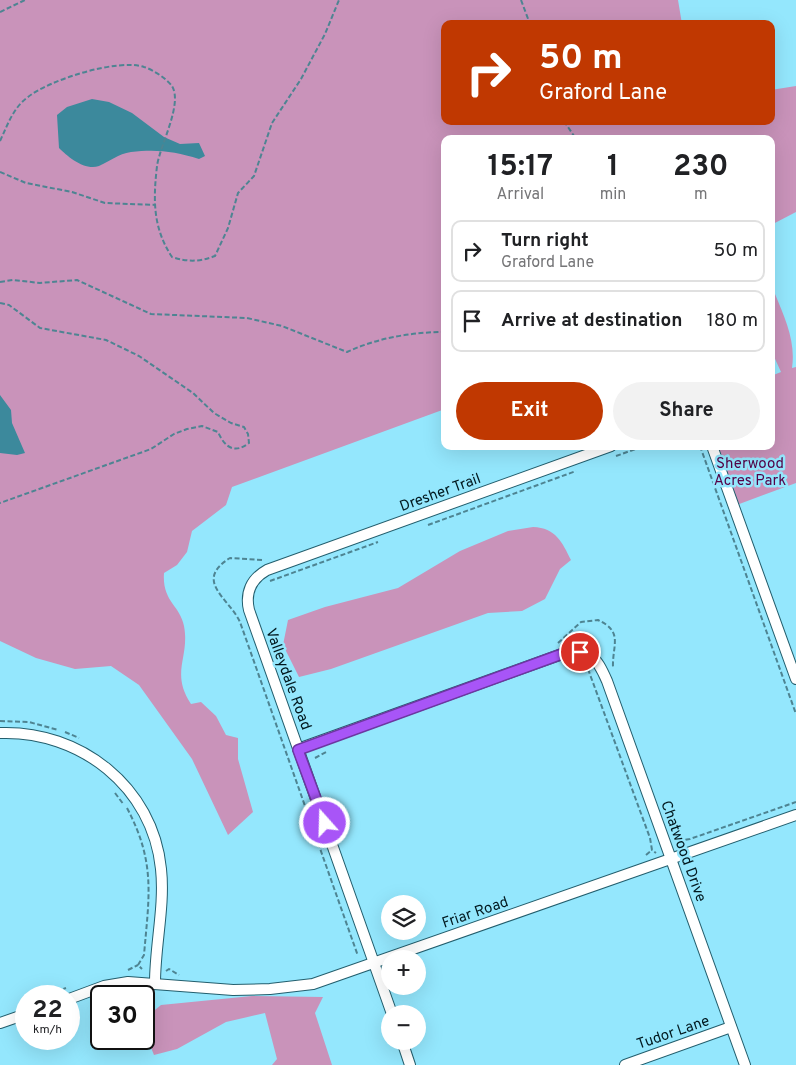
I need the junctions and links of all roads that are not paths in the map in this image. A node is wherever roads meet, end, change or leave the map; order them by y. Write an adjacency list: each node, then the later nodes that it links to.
1 (600, 450): 3 (street, Dresher Trail)
2 (713, 450): 4 (street)
3 (280, 566): 6 (street, Valleydale Road)
4 (796, 679)
5 (0, 733): 10 (street)
6 (298, 750): 8 (street, Chatwood Drive); 9 (street, Valleydale Road)
7 (796, 815): 8 (street, Friar Road)
8 (671, 859): 9 (street, Friar Road); 15 (street, Chatwood Drive)
9 (375, 963): 10 (street, Friar Road); 12 (street, Valleydale Road)
10 (155, 983): 11 (street, Friar Road)
11 (80, 995)
12 (389, 1005)
13 (15, 1018): 14 (street)
14 (0, 1023)
15 (731, 1027): 18 (street, Tudor Lane); 19 (street, Chatwood Drive)
16 (405, 1050): 17 (street)
17 (410, 1065)
18 (625, 1065)
19 (745, 1065)

